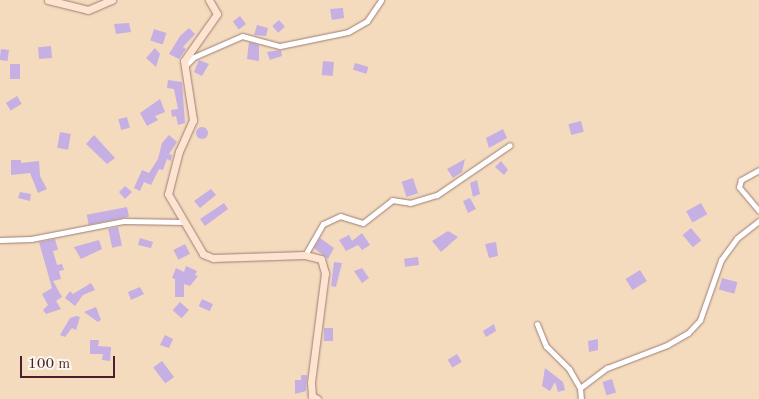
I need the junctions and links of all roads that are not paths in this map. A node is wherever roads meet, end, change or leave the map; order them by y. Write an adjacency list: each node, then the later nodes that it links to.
1 (48, 0): 2 (street)
2 (112, 0)
3 (209, 0): 5 (street)
4 (381, 0): 5 (street)
5 (184, 67): 10 (street)
6 (510, 145): 12 (street)
7 (759, 170): 8 (street)
8 (759, 211)
9 (759, 221): 14 (street)
10 (185, 222): 11 (street); 12 (street)
11 (0, 240)
12 (305, 255): 15 (street)
13 (537, 324): 14 (street)
14 (580, 388): 16 (street)
15 (317, 399)
16 (581, 399)

